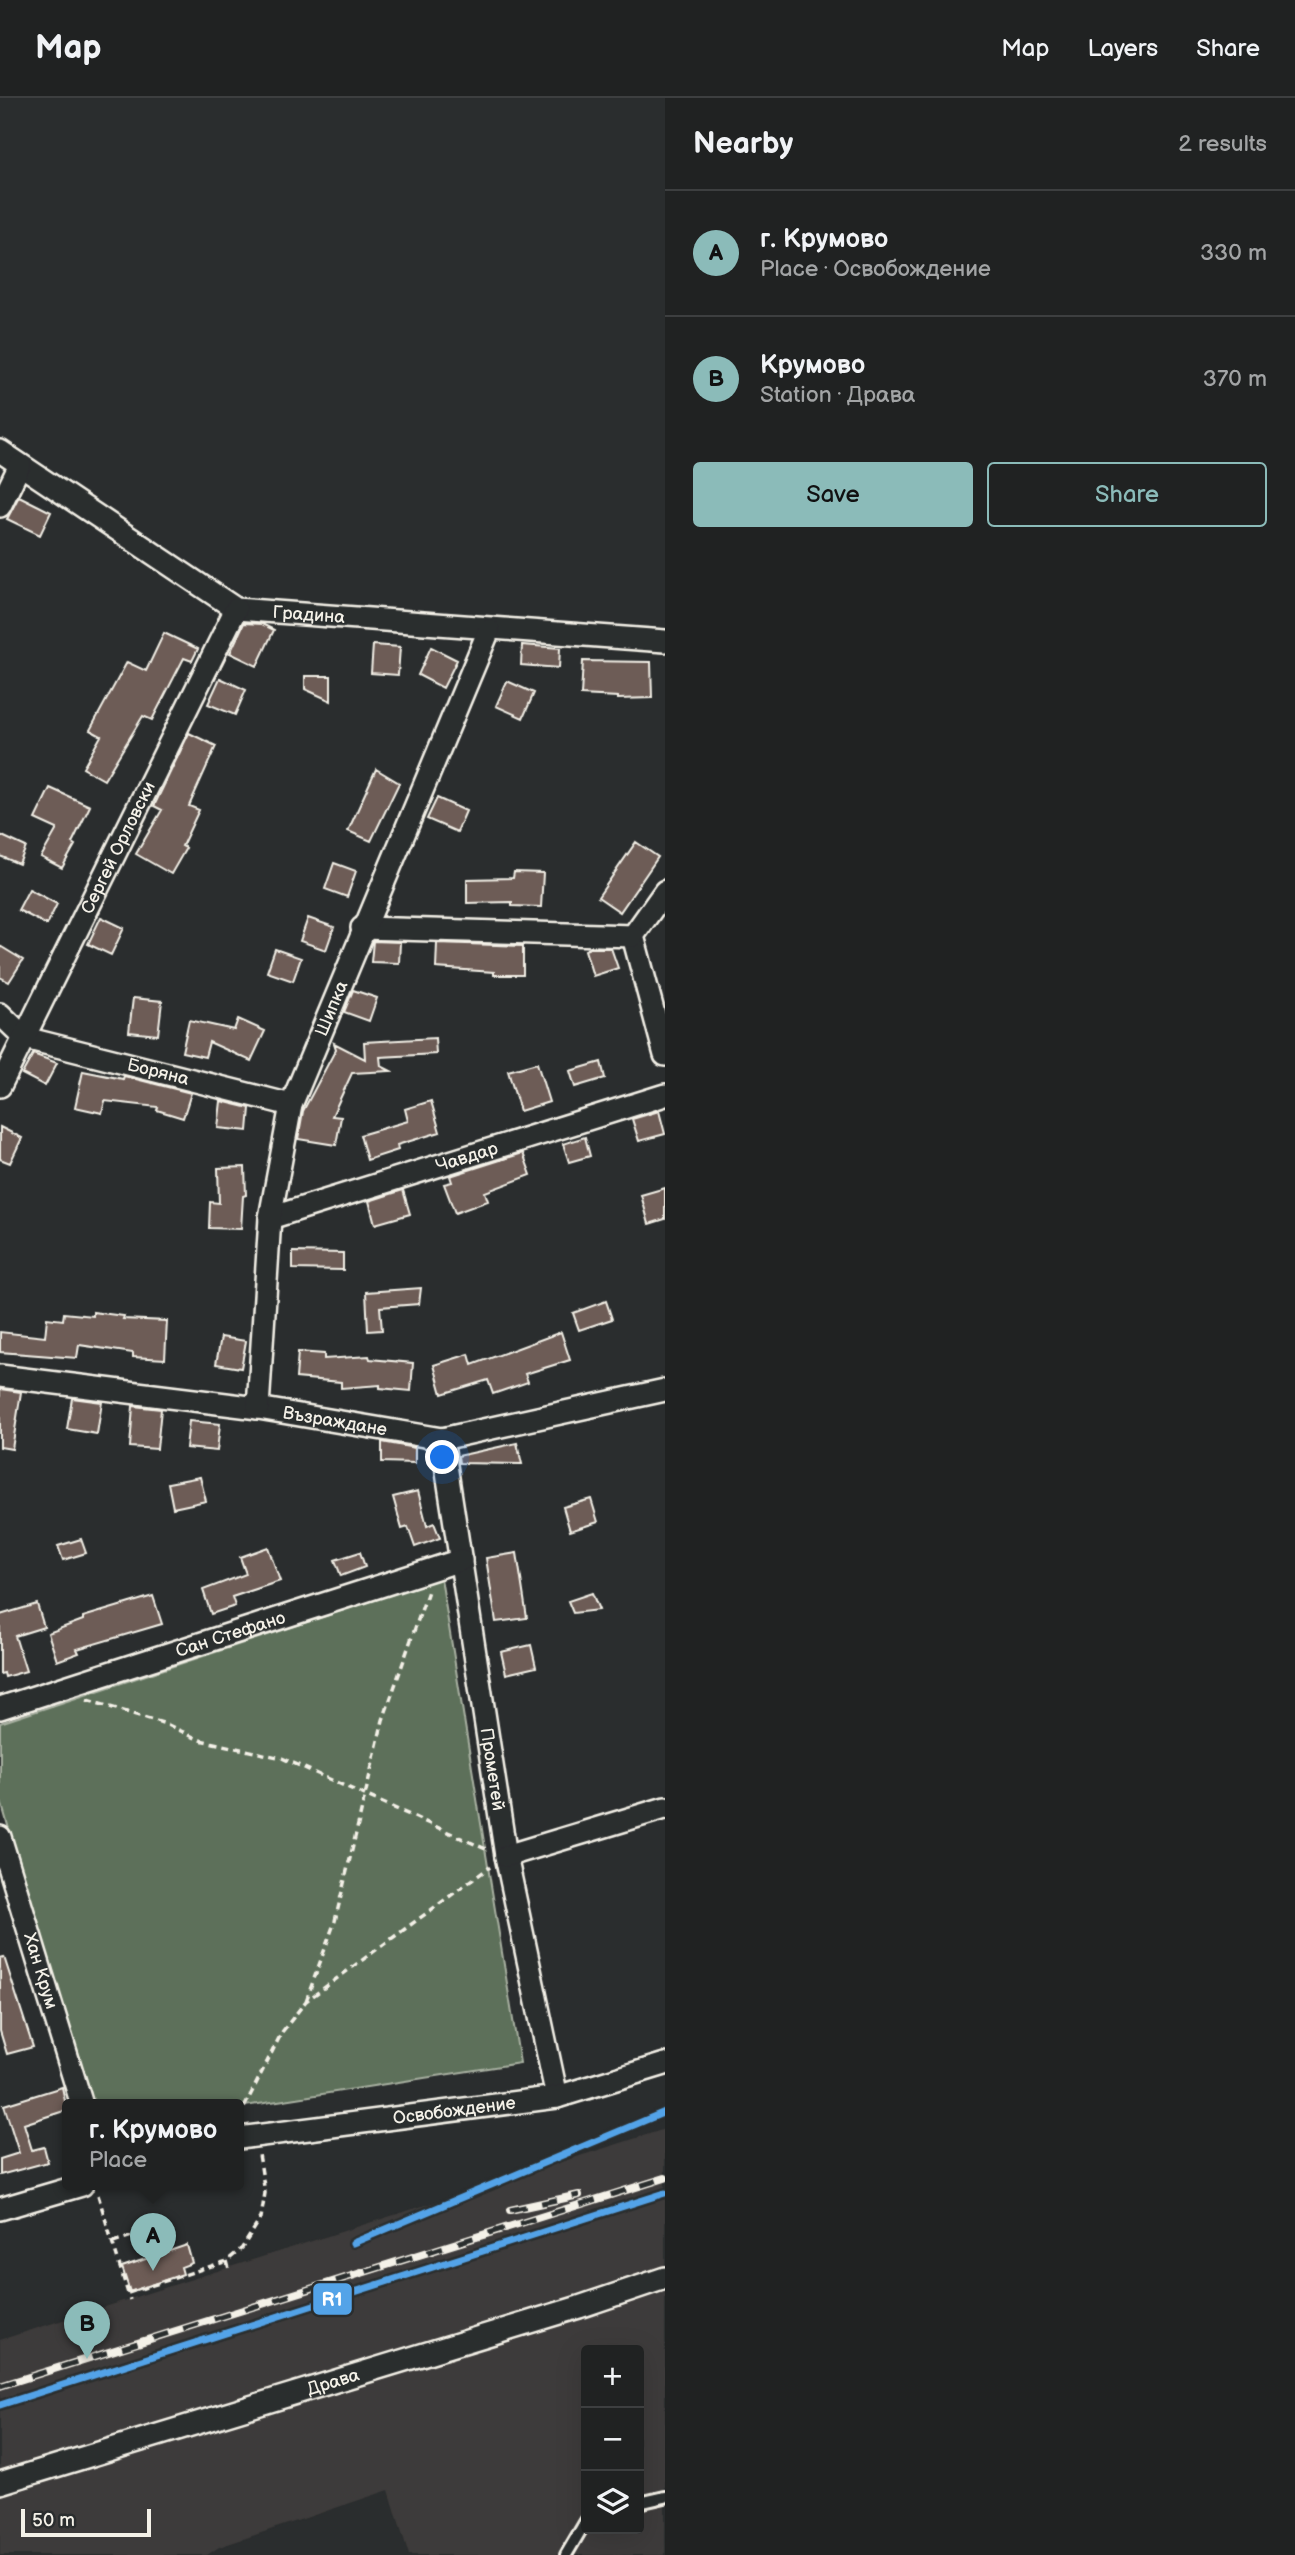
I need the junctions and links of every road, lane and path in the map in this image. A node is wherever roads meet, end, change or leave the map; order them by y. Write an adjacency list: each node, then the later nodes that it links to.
1 (0, 451): 2 (street, Градина)
2 (20, 466): 3 (street); 4 (street, Градина)
3 (0, 506)
4 (236, 609): 5 (street, Градина); 11 (street, Сергей Орловски)
5 (489, 630): 6 (street, Градина); 8 (street, Шипка)
6 (665, 641)
7 (665, 891): 9 (street)
8 (362, 928): 9 (street); 15 (street, Шипка)
9 (634, 936): 12 (street)
10 (0, 1014): 11 (street)
11 (25, 1038): 13 (street, Сергей Орловски); 15 (street, Боряна)
12 (665, 1055)
13 (0, 1086)
14 (665, 1096): 16 (street, Чавдар)
15 (291, 1105): 16 (street, Шипка)
16 (270, 1218): 19 (street, Шипка)
17 (0, 1376): 19 (street, Възраждане)
18 (665, 1390): 20 (street, Възраждане)
19 (258, 1408): 20 (street, Възраждане)
20 (442, 1439): 21 (street, Прометей)
21 (461, 1560): 22 (street, Сан Стефано); 28 (street, Прометей)
22 (436, 1569): 23 (street, Сан Стефано); 25 (path)
23 (55, 1690): 24 (street, Сан Стефано); 25 (path)
24 (0, 1708)
25 (364, 1795): 28 (path); 29 (path)
26 (665, 1808): 28 (street)
27 (0, 1838): 32 (street, Хан Крум)
28 (506, 1856): 29 (path); 31 (street, Прометей)
29 (306, 2001): 33 (path)
30 (665, 2064): 31 (street, Освобождение)
31 (557, 2097): 34 (street, Освобождение)
32 (80, 2099)
33 (244, 2108)
34 (247, 2136): 40 (path)
35 (65, 2190): 37 (street)
36 (97, 2190): 38 (path)
37 (0, 2209)
38 (113, 2242): 39 (path); 43 (path)
39 (153, 2257)
40 (227, 2261): 41 (path); 43 (path)
41 (229, 2269)
42 (665, 2278): 45 (street, Драва)
43 (128, 2293): 44 (path)
44 (130, 2300)
45 (0, 2483)
46 (665, 2497): 47 (lane)
47 (644, 2502)
48 (581, 2530): 49 (lane)
49 (566, 2555)

